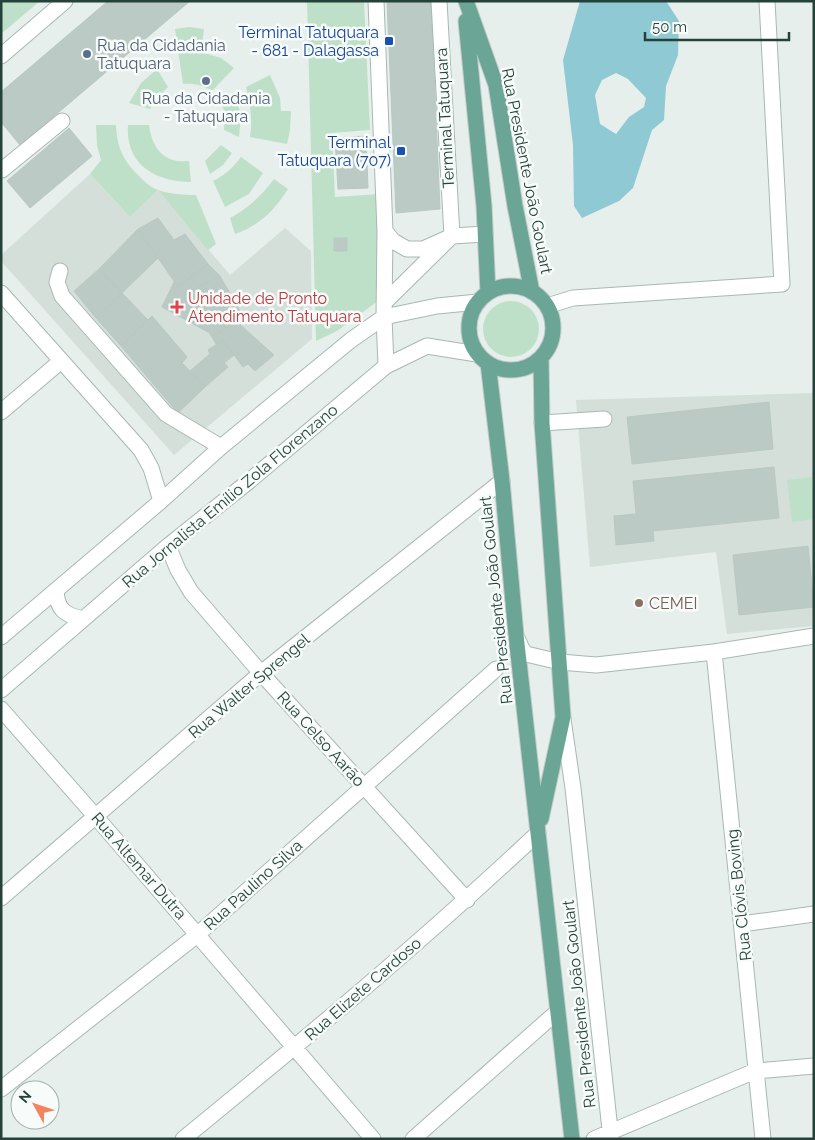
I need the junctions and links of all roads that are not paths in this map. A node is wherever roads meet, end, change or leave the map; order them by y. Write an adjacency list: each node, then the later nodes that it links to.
1 (65, 1): 6 (street)
2 (376, 1): 9 (street)
3 (439, 1): 11 (street, Terminal Tatuquara)
4 (465, 1): 10 (main road, Rua Presidente João Goulart); 13 (main road, Rua Presidente João Goulart)
5 (768, 1): 16 (street)
6 (1, 56)
7 (62, 121): 8 (street)
8 (2, 170)
9 (385, 231): 11 (street); 17 (street)
10 (485, 234): 11 (street); 15 (main road, Rua Presidente João Goulart)
11 (452, 236): 17 (street)
12 (60, 271): 25 (street)
13 (532, 292): 15 (main road, Rua Presidente João Goulart); 16 (main road, Rua Presidente João Goulart)
14 (1, 293): 20 (street)
15 (483, 298): 17 (street); 18 (main road, Rua Presidente João Goulart)
16 (547, 306): 19 (main road, Rua Presidente João Goulart)
17 (384, 310): 21 (street); 25 (street)
18 (482, 358): 19 (main road); 21 (street, Rua Jornalista Emílio Zola Florenzano); 26 (main road, Rua Presidente João Goulart)
19 (541, 358): 24 (main road, Rua Presidente João Goulart)
20 (61, 361): 22 (street); 27 (street)
21 (386, 366): 28 (street, Rua Jornalista Emílio Zola Florenzano)
22 (1, 412)
23 (604, 419): 24 (street)
24 (542, 423): 35 (main road, Rua Presidente João Goulart)
25 (221, 447): 27 (street)
26 (502, 481): 31 (main road, Rua Presidente João Goulart); 37 (street, Rua Walter Sprengel)
27 (161, 501): 29 (street)
28 (168, 546): 30 (street, Rua Jornalista Emílio Zola Florenzano); 37 (street, Rua Celso Aarão)
29 (56, 590): 30 (street); 33 (street)
30 (83, 619): 38 (street, Rua Jornalista Emílio Zola Florenzano)
31 (516, 636): 35 (street); 43 (main road, Rua Presidente João Goulart)
32 (814, 636): 34 (street)
33 (1, 637)
34 (714, 652): 35 (street); 47 (street, Rua Clóvis Boving)
35 (560, 662): 40 (main road, Rua Presidente João Goulart)
36 (496, 669): 41 (street, Rua Paulino Silva)
37 (261, 673): 41 (street, Rua Celso Aarão); 42 (street, Rua Walter Sprengel)
38 (1, 690)
39 (1, 709): 42 (street, Rua Altemar Dutra)
40 (562, 717): 43 (main road, Rua Presidente João Goulart); 54 (street, Rua Presidente João Goulart)
41 (364, 786): 45 (street, Rua Celso Aarão); 48 (street, Rua Paulino Silva)
42 (96, 817): 44 (street, Rua Walter Sprengel); 48 (street, Rua Altemar Dutra)
43 (538, 833): 45 (street, Rua Elizete Cardoso); 49 (main road, Rua Presidente João Goulart)
44 (1, 898)
45 (467, 900): 50 (street, Rua Elizete Cardoso)
46 (814, 914): 47 (street)
47 (742, 924): 52 (street, Rua Clóvis Boving)
48 (197, 934): 50 (street, Rua Altemar Dutra); 53 (street, Rua Paulino Silva)
49 (558, 1012): 57 (street); 58 (main road, Rua Presidente João Goulart)
50 (294, 1048): 55 (street, Rua Elizete Cardoso); 56 (street, Rua Altemar Dutra)
51 (814, 1066): 52 (street)
52 (756, 1071): 54 (street); 60 (street, Rua Clóvis Boving)
53 (1, 1089)
54 (610, 1135): 59 (street)
55 (183, 1139)
56 (372, 1139)
57 (413, 1139)
58 (572, 1139)
59 (594, 1139)
60 (763, 1139)

